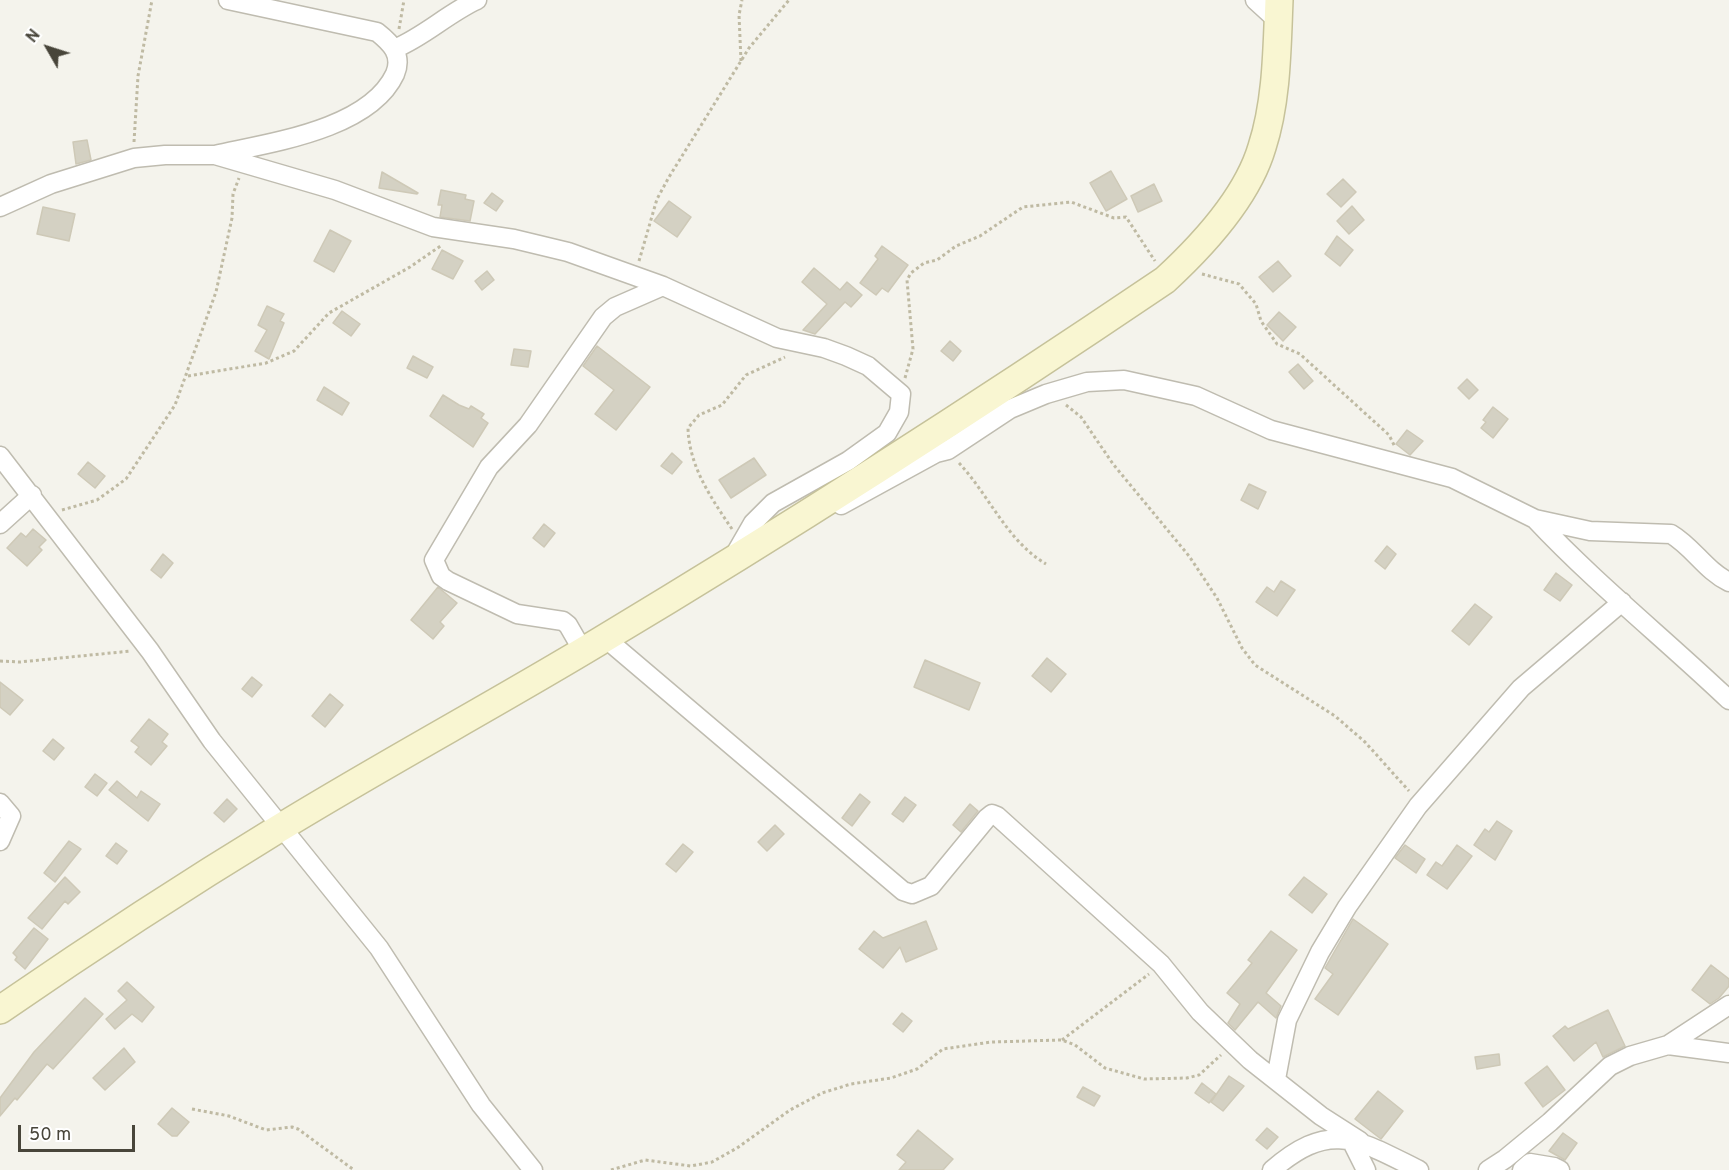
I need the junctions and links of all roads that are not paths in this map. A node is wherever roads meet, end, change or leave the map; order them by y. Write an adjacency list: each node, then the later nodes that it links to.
1 (228, 0): 5 (street)
2 (477, 0): 5 (street)
3 (1255, 0): 4 (street)
4 (1278, 10): 12 (street)
5 (398, 47): 6 (street)
6 (215, 155): 7 (street); 8 (street)
7 (0, 207)
8 (663, 286): 14 (street); 17 (street)
9 (0, 456): 10 (street)
10 (36, 502): 13 (street); 20 (street)
11 (1535, 519): 12 (street); 15 (street); 16 (street)
12 (791, 523): 14 (street)
13 (0, 524)
14 (737, 552): 17 (street)
15 (1729, 582)
16 (1622, 602): 18 (street); 26 (street)
17 (594, 645): 20 (street); 26 (street)
18 (1729, 700)
19 (0, 803): 21 (street)
20 (281, 827): 23 (street); 28 (street)
21 (0, 841)
22 (1729, 1005): 24 (street)
23 (0, 1010)
24 (1668, 1044): 25 (street); 32 (street)
25 (1729, 1053)
26 (1276, 1079): 27 (street)
27 (1355, 1140): 29 (street); 30 (street); 31 (street)
28 (533, 1170)
29 (1272, 1170)
30 (1366, 1170)
31 (1419, 1170)
32 (1488, 1170)
33 (1522, 1170): 34 (street)
34 (1560, 1170)

